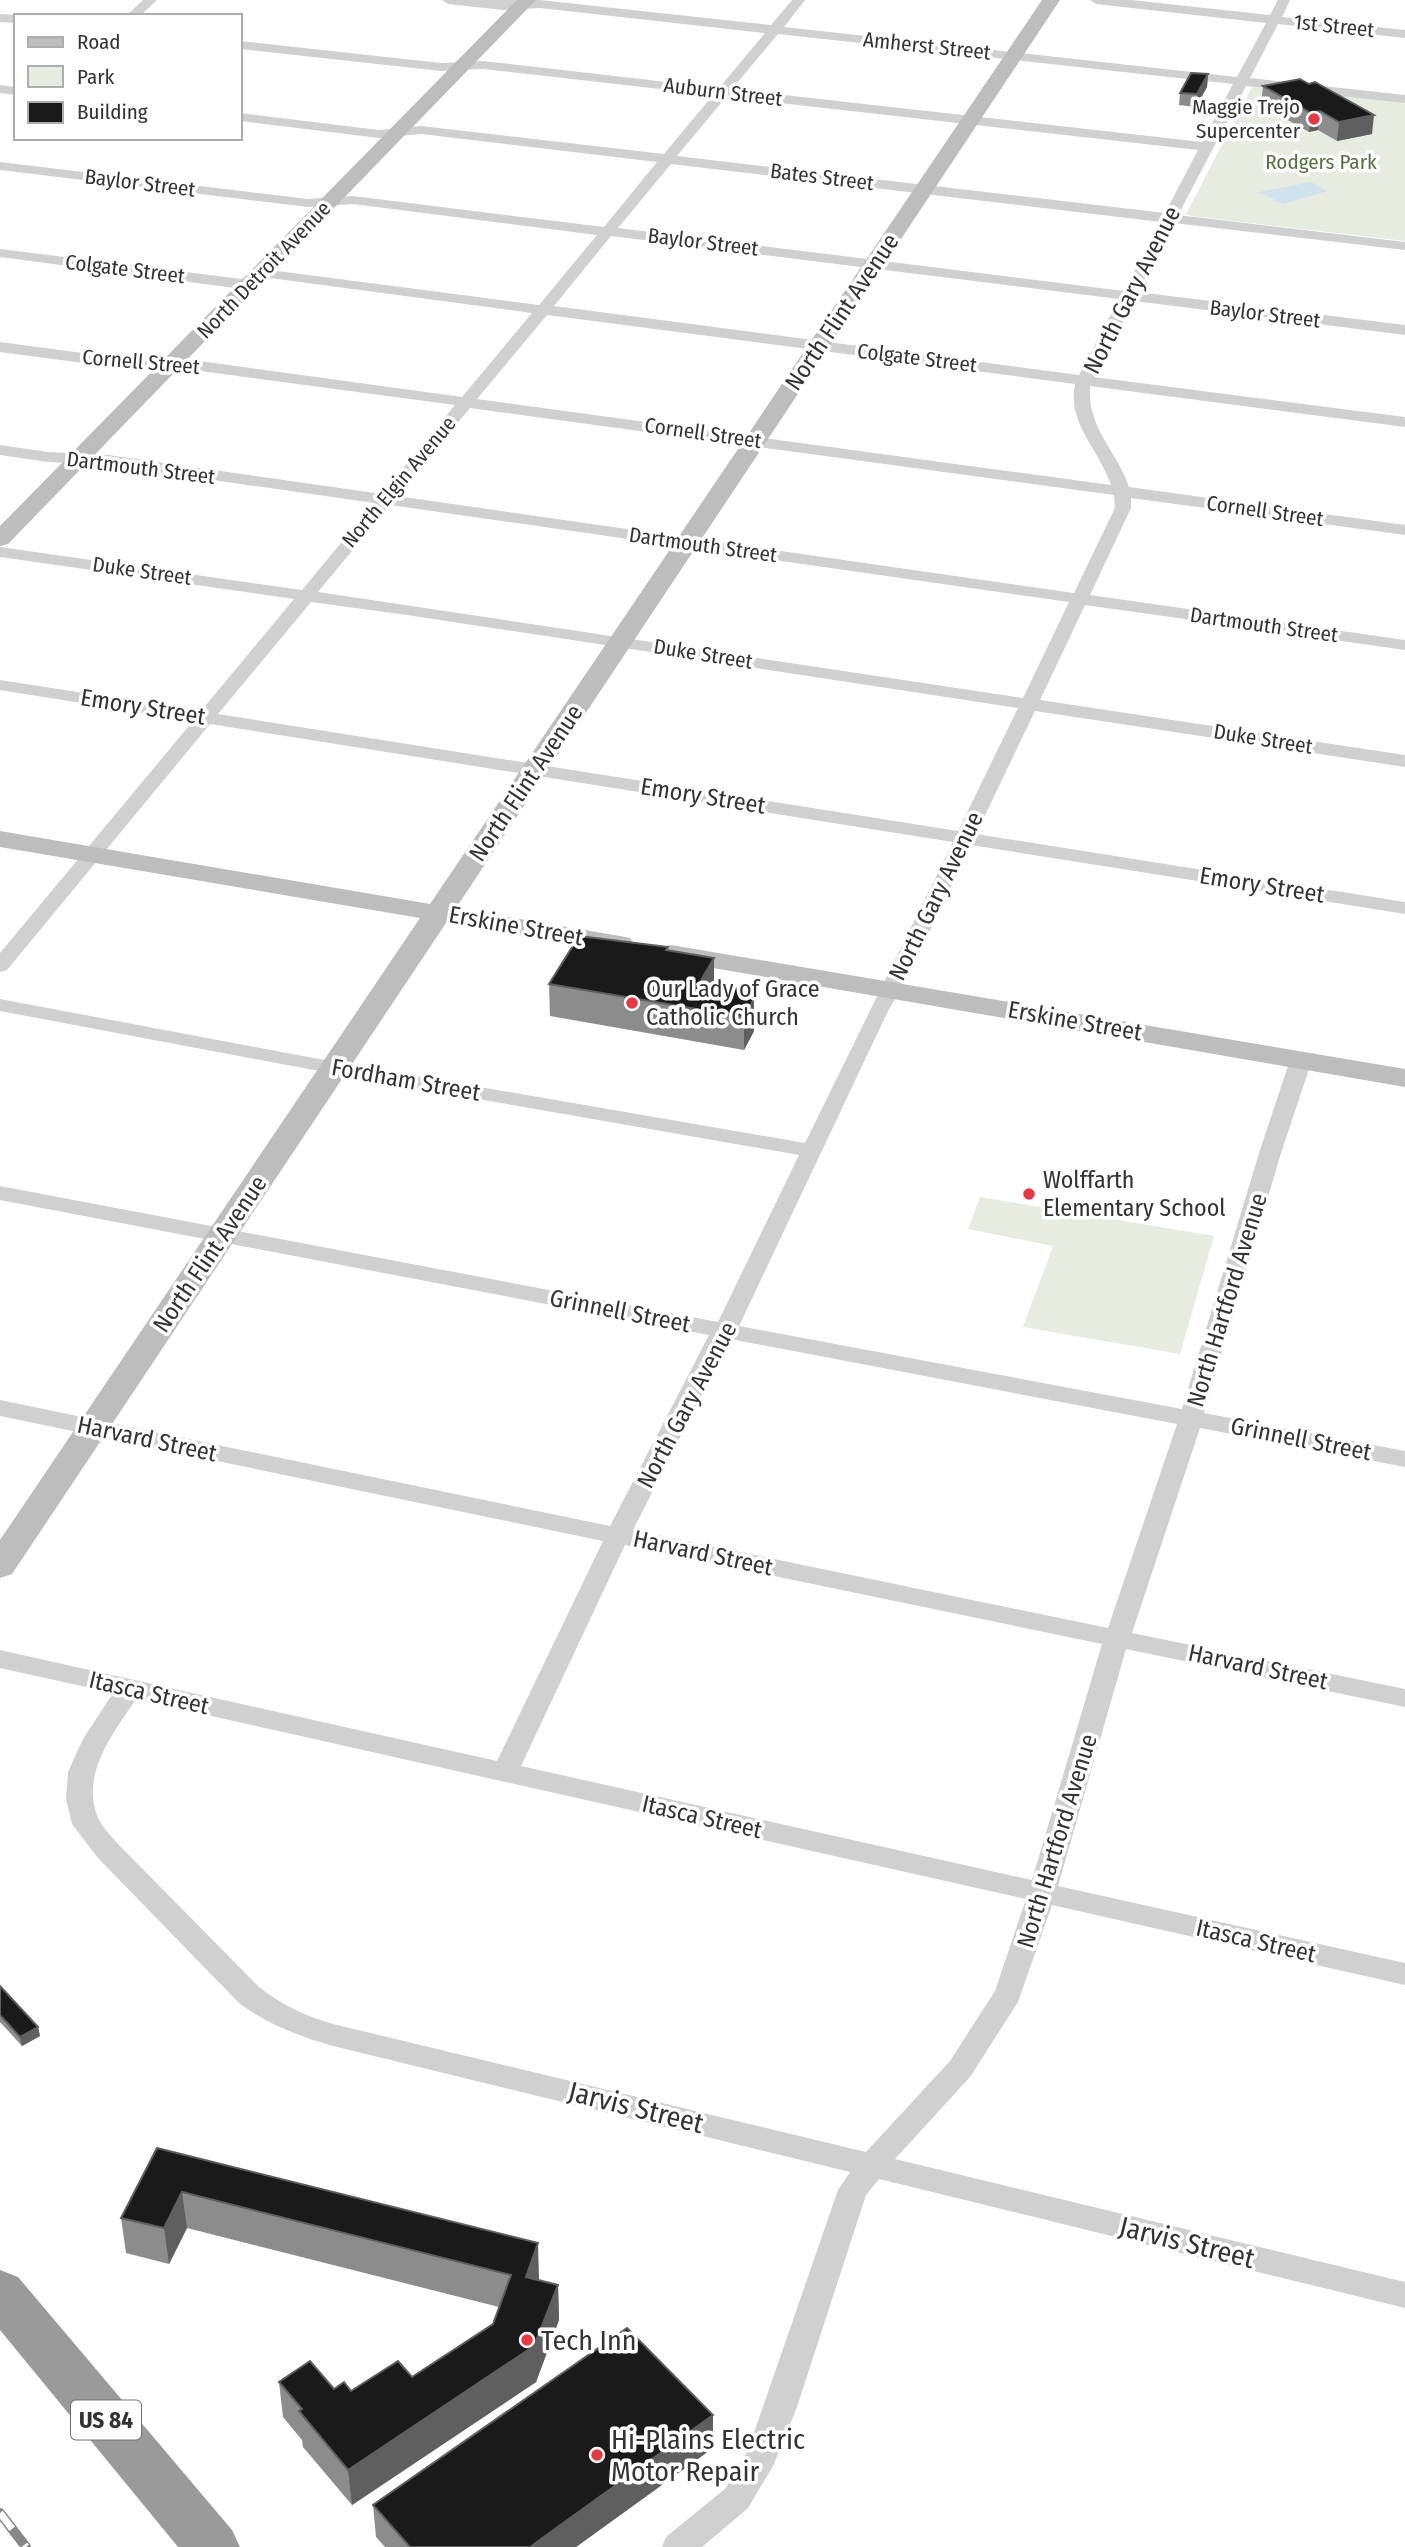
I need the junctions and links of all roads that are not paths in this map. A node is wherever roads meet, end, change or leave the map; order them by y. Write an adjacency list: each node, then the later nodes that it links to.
1 (151, 0): 8 (street)
2 (448, 0): 7 (street, Amherst Street)
3 (799, 0): 10 (street, North Elgin Avenue)
4 (1051, 0): 13 (street, North Flint Avenue)
5 (1096, 0): 9 (street, 1st Street)
6 (1284, 0): 9 (street, North Gary Avenue)
7 (524, 2): 10 (street, Amherst Street); 14 (street, North Detroit Avenue)
8 (134, 14)
9 (1273, 19): 11 (street, 1st Street); 15 (street, North Gary Avenue)
10 (775, 29): 13 (street, Amherst Street); 16 (street, North Elgin Avenue)
11 (1405, 34)
12 (242, 45): 14 (street, Auburn Street)
13 (1015, 55): 15 (street, Amherst Street); 19 (street, North Flint Avenue)
14 (463, 66): 16 (street, Auburn Street); 20 (street, North Detroit Avenue)
15 (1241, 81): 17 (street, Amherst Street); 21 (street, North Gary Avenue)
16 (723, 92): 19 (street, Auburn Street); 22 (street, North Elgin Avenue)
17 (1405, 99)
18 (242, 117): 20 (street, Bates Street)
19 (971, 120): 21 (street, Auburn Street); 24 (street, North Flint Avenue)
20 (399, 132): 22 (street, Bates Street); 25 (street, North Detroit Avenue)
21 (1206, 147): 26 (street, North Gary Avenue)
22 (667, 159): 24 (street, Bates Street); 27 (street, North Elgin Avenue)
23 (0, 166): 25 (street, Baylor Street)
24 (925, 189): 26 (street, Bates Street); 30 (street, North Flint Avenue)
25 (331, 202): 27 (street, Baylor Street); 31 (street, North Detroit Avenue)
26 (1169, 218): 28 (street, Bates Street); 32 (street, North Gary Avenue)
27 (607, 231): 30 (street, Baylor Street); 33 (street, North Elgin Avenue)
28 (1405, 246)
29 (0, 253): 31 (street, Colgate Street)
30 (874, 264): 32 (street, Baylor Street); 35 (street, North Flint Avenue)
31 (256, 279): 33 (street, Colgate Street); 37 (street, North Detroit Avenue)
32 (1128, 296): 34 (street, Baylor Street); 38 (street, North Gary Avenue)
33 (542, 309): 35 (street, Colgate Street); 39 (street, North Elgin Avenue)
34 (1405, 330)
35 (820, 345): 38 (street, Colgate Street); 41 (street, North Flint Avenue)
36 (0, 347): 37 (street, Cornell Street)
37 (171, 365): 39 (street, Cornell Street); 43 (street, North Detroit Avenue)
38 (1084, 380): 40 (street, Colgate Street); 44 (street, North Gary Avenue)
39 (465, 402): 41 (street, Cornell Street); 45 (street, North Elgin Avenue)
40 (1405, 422)
41 (756, 441): 44 (street, Cornell Street); 48 (street, North Flint Avenue)
42 (0, 450): 43 (street, Dartmouth Street)
43 (79, 459): 45 (street, Dartmouth Street); 47 (street, North Detroit Avenue)
44 (1122, 491): 46 (street, Cornell Street); 51 (street, North Gary Avenue)
45 (383, 500): 48 (street, Dartmouth Street); 50 (street, North Elgin Avenue)
46 (1405, 530)
47 (0, 539)
48 (687, 543): 51 (street, Dartmouth Street); 52 (street, North Flint Avenue)
49 (0, 552): 50 (street, Duke Street)
50 (306, 595): 52 (street, Duke Street); 56 (street, North Elgin Avenue)
51 (1079, 598): 53 (street, Dartmouth Street); 55 (street, North Gary Avenue)
52 (621, 642): 55 (street, Duke Street); 58 (street, North Flint Avenue)
53 (1405, 645)
54 (0, 685): 56 (street, Emory Street)
55 (1029, 704): 57 (street, Duke Street); 59 (street, North Gary Avenue)
56 (205, 717): 58 (street, Emory Street); 61 (street, North Elgin Avenue)
57 (1405, 761)
58 (534, 769): 59 (street, Emory Street); 63 (street, North Flint Avenue)
59 (965, 837): 62 (street, Emory Street); 65 (street, North Gary Avenue)
60 (0, 839): 61 (street, Erskine Street)
61 (92, 854): 63 (street, Erskine Street); 64 (street, North Elgin Avenue)
62 (1405, 908)
63 (439, 913): 65 (street, Erskine Street); 68 (street, North Flint Avenue)
64 (0, 966)
65 (891, 990): 67 (street, Erskine Street); 70 (street, North Gary Avenue)
66 (0, 1005): 68 (street, Fordham Street)
67 (1301, 1060): 69 (street, Erskine Street); 75 (street, North Hartford Avenue)
68 (335, 1068): 70 (street, Fordham Street); 72 (street, North Flint Avenue)
69 (1405, 1078)
70 (812, 1151): 73 (street, North Gary Avenue)
71 (0, 1193): 72 (street, Grinnell Street)
72 (221, 1235): 73 (street, Grinnell Street); 76 (street, North Flint Avenue)
73 (723, 1330): 75 (street, Grinnell Street); 78 (street, North Gary Avenue)
74 (0, 1408): 76 (street, Harvard Street)
75 (1191, 1419): 77 (street, Grinnell Street); 80 (street, North Hartford Avenue)
76 (93, 1427): 78 (street, Harvard Street); 79 (street, North Flint Avenue)
77 (1405, 1459)
78 (618, 1535): 80 (street, Harvard Street); 84 (street, North Gary Avenue)
79 (0, 1566)
80 (1117, 1638): 83 (street, Harvard Street); 85 (street, North Hartford Avenue)
81 (0, 1659): 82 (street, Itasca Street)
82 (129, 1689): 84 (street, Itasca Street); 87 (street, Jarvis Street)
83 (1405, 1698)
84 (505, 1773): 85 (street, Itasca Street)
85 (1042, 1893): 86 (street, Itasca Street); 87 (street, North Hartford Avenue)
86 (1405, 1974)
87 (873, 2164): 89 (street, Jarvis Street); 91 (street, North Hartford Avenue)
88 (0, 2292): 90 (highway, US 84)
89 (1405, 2295)
90 (212, 2547)
91 (678, 2547)

